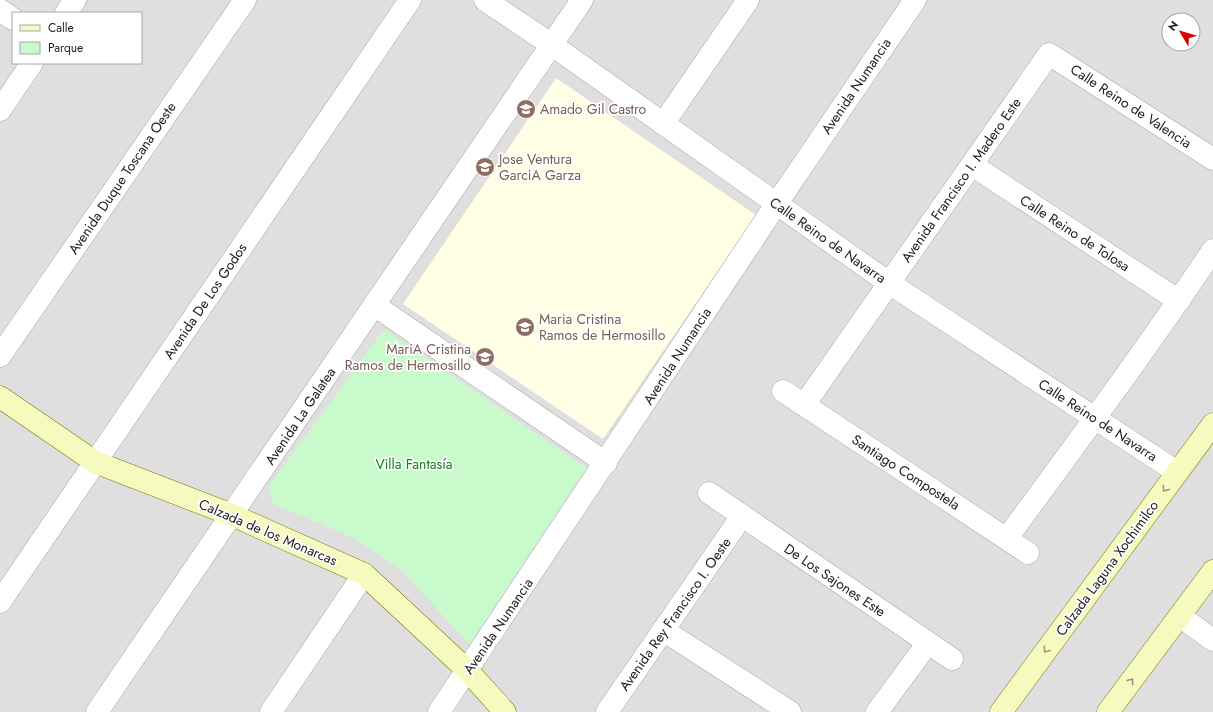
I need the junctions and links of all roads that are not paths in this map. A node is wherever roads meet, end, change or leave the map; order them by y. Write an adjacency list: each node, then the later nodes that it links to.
1 (75, 0): 9 (street)
2 (245, 0): 23 (street, Avenida Duque Toscana Oeste)
3 (410, 0): 29 (street, Avenida De Los Godos)
4 (485, 0): 11 (street, Calle Reino de Navarra)
5 (582, 0): 11 (street, Avenida La Galatea)
6 (748, 0): 15 (street)
7 (915, 0): 18 (street, Avenida Numancia)
8 (0, 10): 10 (street)
9 (67, 12)
10 (12, 18)
11 (552, 45): 15 (street, Calle Reino de Navarra); 22 (street, Avenida La Galatea)
12 (1049, 54): 16 (street, Calle Reino de Valencia); 17 (street, Avenida Francisco I. Madero Este)
13 (31, 64): 14 (street)
14 (0, 110)
15 (664, 124): 18 (street, Calle Reino de Navarra)
16 (1213, 159)
17 (972, 165): 20 (street, Avenida Francisco I. Madero Este); 21 (street, Calle Reino de Tolosa)
18 (777, 204): 20 (street, Calle Reino de Navarra); 30 (street, Avenida Numancia)
19 (1213, 250): 21 (street)
20 (889, 283): 26 (street, Avenida Francisco I. Madero Este); 27 (street, Calle Reino de Navarra)
21 (1179, 301): 27 (street)
22 (374, 306): 30 (street); 33 (street, Avenida La Galatea)
23 (0, 356)
24 (783, 390): 26 (street, Santiago Compostela)
25 (0, 396): 29 (street, Calzada de los Monarcas)
26 (804, 405): 35 (street, Santiago Compostela)
27 (1096, 418): 31 (street, Calle Reino de Navarra); 35 (street)
28 (1213, 424): 31 (street, Calzada Laguna Xochimilco)
29 (95, 462): 33 (street, Calzada de los Monarcas); 39 (street, Avenida De Los Godos)
30 (606, 463): 45 (street, Avenida Numancia)
31 (1177, 472): 53 (street, Calzada Laguna Xochimilco, one-way to 53)
32 (709, 494): 34 (street, De Los Sajones Este)
33 (232, 515): 38 (street, Calzada de los Monarcas); 46 (street, Avenida La Galatea)
34 (742, 516): 41 (street, Avenida Rey Francisco I. Oeste); 43 (street, De Los Sajones Este)
35 (1007, 538): 36 (street, Santiago Compostela)
36 (1028, 553)
37 (1213, 572): 40 (street)
38 (364, 574): 45 (street, Calzada de los Monarcas); 47 (street)
39 (0, 602)
40 (1180, 616): 42 (street); 54 (street, one-way to 40)
41 (663, 630): 50 (street, Avenida Rey Francisco I. Oeste); 51 (street)
42 (1213, 640)
43 (928, 643): 44 (street, De Los Sajones Este); 52 (street)
44 (952, 660)
45 (468, 671): 48 (street, Avenida Numancia); 49 (street, Calzada de los Monarcas)
46 (97, 712)
47 (272, 712)
48 (440, 712)
49 (505, 712)
50 (607, 712)
51 (790, 712)
52 (877, 712)
53 (1001, 712)
54 (1108, 712)

